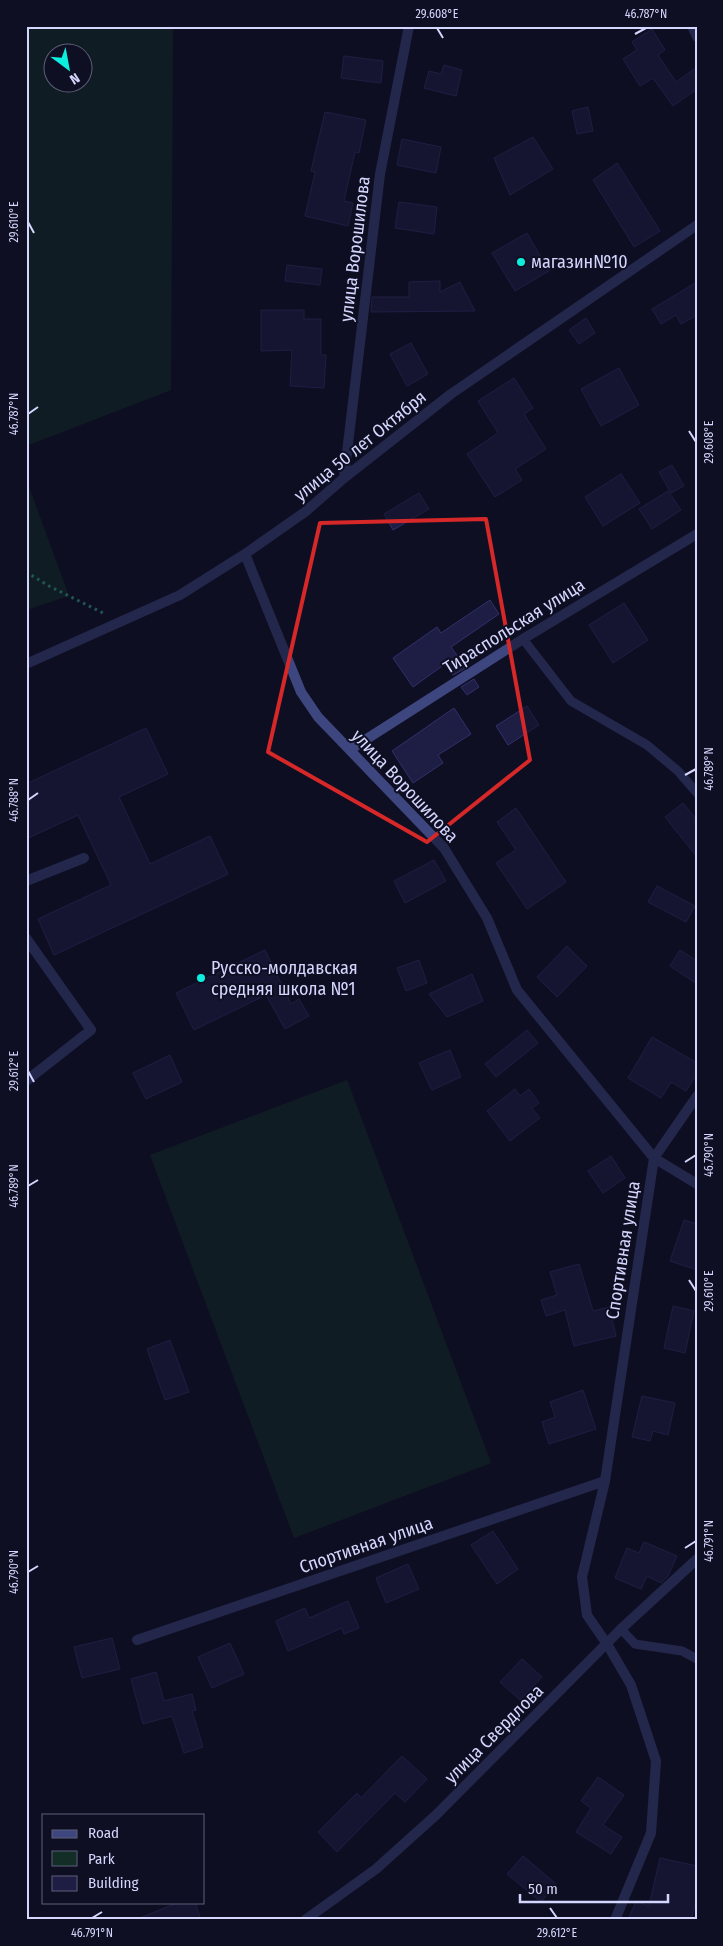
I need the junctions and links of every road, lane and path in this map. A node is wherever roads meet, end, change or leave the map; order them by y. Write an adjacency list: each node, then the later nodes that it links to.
1 (409, 26): 5 (street, улица Ворошилова)
2 (692, 26): 3 (street)
3 (697, 38)
4 (697, 225): 5 (street, улица 50 лет Октября)
5 (344, 478): 7 (street, улица 50 лет Октября)
6 (697, 534): 10 (street, Тираспольская улица)
7 (245, 554): 9 (street, улица 50 лет Октября); 12 (street, улица Ворошилова)
8 (26, 572): 9 (path)
9 (121, 622): 11 (street, улица 50 лет Октября)
10 (523, 639): 12 (street, Тираспольская улица); 13 (lane)
11 (26, 664)
12 (351, 749): 19 (street, улица Ворошилова)
13 (697, 793)
14 (84, 858): 15 (street)
15 (26, 882)
16 (26, 938): 17 (street)
17 (26, 1081)
18 (697, 1096): 19 (street, Спортивная улица)
19 (654, 1158): 20 (street, улица Ворошилова); 21 (street, Спортивная улица)
20 (697, 1184)
21 (605, 1481): 24 (street, Спортивная улица); 25 (street, Спортивная улица)
22 (697, 1559): 23 (street, улица Свердлова)
23 (621, 1629): 25 (street, улица Свердлова); 26 (lane)
24 (137, 1640)
25 (607, 1644): 27 (street, улица Свердлова); 28 (street, Спортивная улица)
26 (697, 1659)
27 (305, 1920)
28 (615, 1920)

